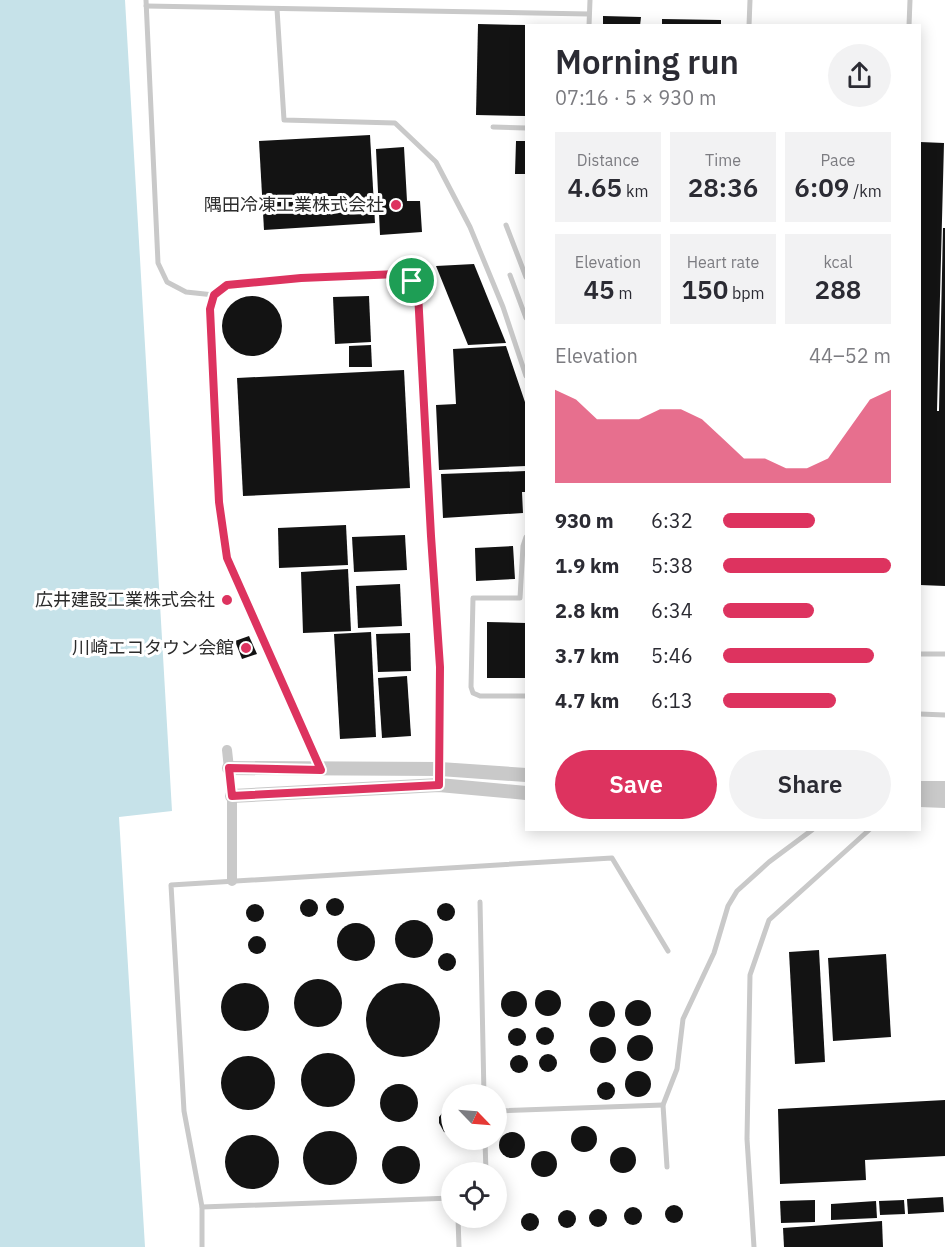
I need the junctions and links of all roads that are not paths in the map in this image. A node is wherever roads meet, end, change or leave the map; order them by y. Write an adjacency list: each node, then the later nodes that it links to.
1 (590, 0): 6 (lane)
2 (750, 0): 8 (lane)
3 (910, 0): 9 (lane)
4 (146, 3): 5 (lane); 15 (lane)
5 (277, 9): 6 (lane); 17 (lane)
6 (589, 14): 7 (lane)
7 (589, 24)
8 (749, 24)
9 (909, 24)
10 (493, 127): 11 (lane)
11 (525, 128)
12 (506, 225): 13 (lane)
13 (525, 274)
14 (510, 275): 16 (lane)
15 (214, 295): 26 (street); 27 (street)
16 (525, 315)
17 (525, 373)
18 (525, 540): 21 (lane)
19 (921, 654): 20 (lane)
20 (945, 654)
21 (525, 696)
22 (921, 714): 23 (lane)
23 (945, 715)
24 (226, 750): 25 (street)
25 (229, 768): 27 (street); 33 (street)
26 (440, 769): 27 (street); 28 (street); 29 (street)
27 (321, 770)
28 (525, 775)
29 (439, 785): 32 (street); 33 (street)
30 (921, 788): 31 (street)
31 (945, 789)
32 (525, 794)
33 (232, 796): 38 (street)
34 (921, 800): 35 (street)
35 (945, 801)
36 (811, 831): 42 (lane)
37 (868, 831): 50 (lane)
38 (232, 881): 40 (lane); 46 (lane)
39 (480, 902): 41 (lane)
40 (668, 951)
41 (484, 1084)
42 (663, 1105): 43 (lane); 44 (lane)
43 (507, 1111)
44 (667, 1167)
45 (441, 1198): 46 (lane)
46 (202, 1207): 48 (lane)
47 (458, 1228): 49 (lane)
48 (202, 1247)
49 (459, 1247)
50 (753, 1247)

